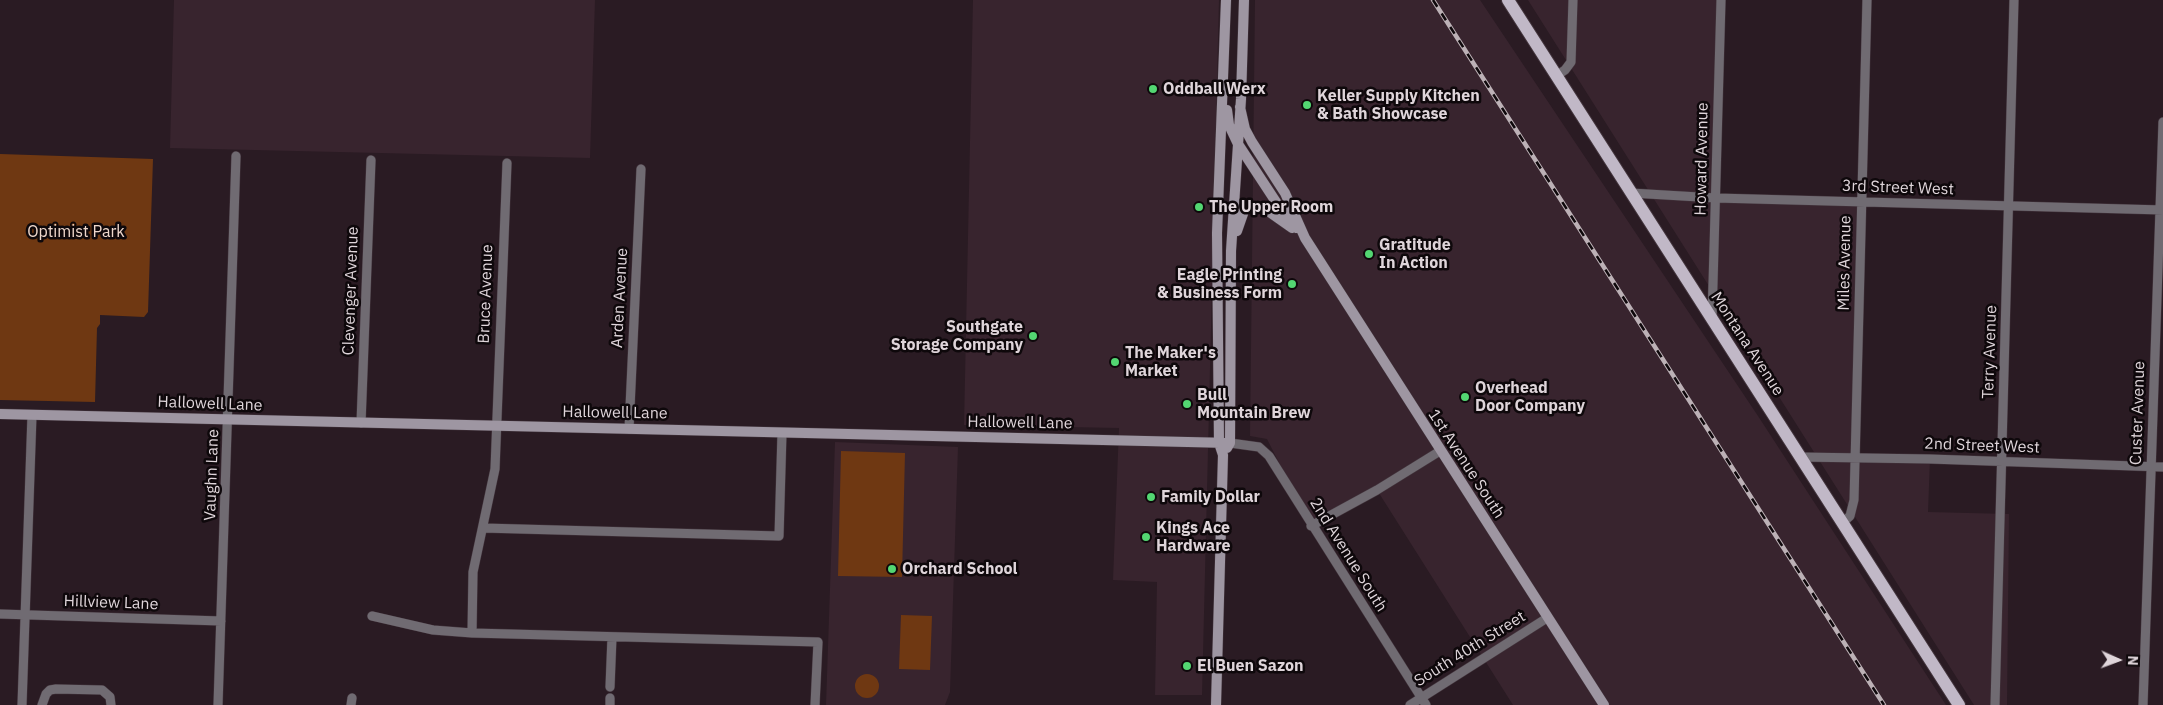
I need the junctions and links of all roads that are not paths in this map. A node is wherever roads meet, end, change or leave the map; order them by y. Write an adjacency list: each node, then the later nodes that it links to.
1 (1244, 0): 9 (street)
2 (1508, 0): 8 (main road, Montana Avenue)
3 (1573, 0): 8 (street)
4 (1721, 0): 17 (street, Howard Avenue)
5 (1868, 0): 18 (street, Miles Avenue)
6 (2014, 0): 19 (street, Terry Avenue)
7 (1226, 4): 11 (street, 1st Avenue South); 31 (street)
8 (1556, 76): 16 (main road, Montana Avenue)
9 (1240, 108): 11 (street); 21 (street, 1st Avenue South)
10 (2163, 122): 20 (street, Custer Avenue)
11 (1238, 144): 21 (street, 1st Avenue South); 22 (street)
12 (236, 156): 26 (street, Vaughn Lane)
13 (371, 160): 27 (street, Clevenger Avenue)
14 (507, 163): 28 (street, Bruce Avenue)
15 (641, 169): 29 (street, Arden Avenue)
16 (1631, 193): 17 (street, 3rd Street West); 23 (main road, Montana Avenue)
17 (1716, 198): 18 (street, 3rd Street West); 23 (street, Howard Avenue)
18 (1861, 202): 19 (street, 3rd Street West); 34 (street, Miles Avenue)
19 (2010, 206): 20 (street, 3rd Street West); 35 (street, Terry Avenue)
20 (2162, 210): 36 (street, Custer Avenue)
21 (1305, 238): 22 (street); 32 (street, 1st Avenue South)
22 (1231, 251): 31 (street)
23 (1712, 320): 33 (main road, Montana Avenue)
24 (0, 414): 25 (street, Hallowell Lane)
25 (32, 415): 26 (street, Hallowell Lane); 42 (street)
26 (229, 419): 27 (street, Hallowell Lane); 45 (street, Vaughn Lane)
27 (361, 423): 28 (street, Hallowell Lane)
28 (496, 426): 29 (street, Hallowell Lane); 40 (street, Bruce Avenue)
29 (629, 428): 30 (street, Hallowell Lane)
30 (782, 433): 31 (street, Hallowell Lane); 40 (street)
31 (1224, 443): 39 (street, 2nd Avenue South); 55 (street)
32 (1440, 451): 39 (street); 44 (street, 1st Avenue South)
33 (1800, 457): 34 (street, 2nd Street West); 38 (main road, Montana Avenue)
34 (1855, 458): 35 (street, 2nd Street West); 38 (street, Miles Avenue)
35 (2002, 461): 36 (street, 2nd Street West); 59 (street, Terry Avenue)
36 (2151, 466): 37 (street, 2nd Street West); 60 (street, Custer Avenue)
37 (2163, 467)
38 (1842, 523): 58 (main road, Montana Avenue)
39 (1311, 526): 49 (street, 2nd Avenue South)
40 (483, 528): 46 (street, Bruce Avenue)
41 (0, 614): 42 (street, Hillview Lane)
42 (25, 615): 45 (street, Hillview Lane); 50 (street)
43 (372, 616): 46 (street)
44 (1547, 618): 49 (street, South 40th Street); 57 (street, 1st Avenue South)
45 (221, 621): 53 (street, Vaughn Lane)
46 (472, 633): 47 (street)
47 (612, 638): 48 (street); 54 (street)
48 (610, 687)
49 (1423, 701): 56 (street, South 40th Street)
50 (22, 705)
51 (42, 705): 52 (street)
52 (111, 705)
53 (218, 705)
54 (816, 705)
55 (1216, 705)
56 (1410, 705)
57 (1604, 705)
58 (1960, 705)
59 (1996, 705)
60 (2143, 705)

